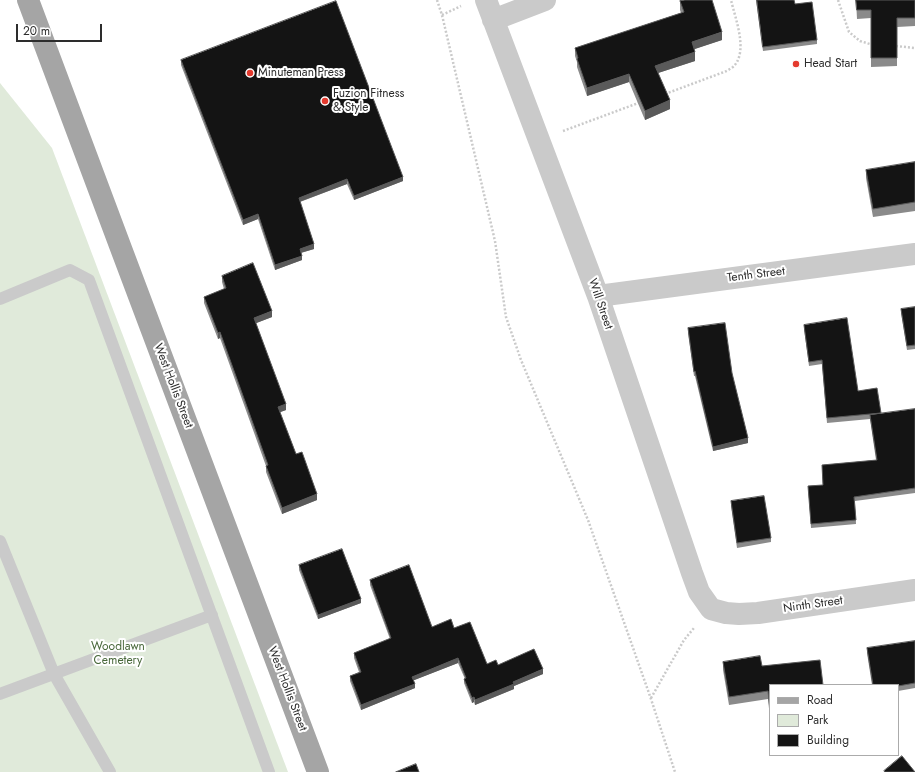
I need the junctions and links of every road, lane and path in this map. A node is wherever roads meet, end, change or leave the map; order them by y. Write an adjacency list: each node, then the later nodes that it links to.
1 (28, 0): 27 (main road, West Hollis Street)
2 (436, 0): 8 (path)
3 (545, 0): 7 (street)
4 (731, 0): 12 (path)
5 (838, 0): 9 (path)
6 (464, 5): 8 (path)
7 (489, 10): 16 (street, Will Street)
8 (442, 15): 24 (path)
9 (880, 45)
10 (894, 46): 11 (path)
11 (915, 48)
12 (658, 96)
13 (644, 102): 14 (path)
14 (563, 131)
15 (915, 254): 16 (street, Tenth Street)
16 (598, 296): 20 (street, Will Street)
17 (0, 299): 21 (lane)
18 (0, 542): 22 (lane)
19 (915, 590): 20 (street, Ninth Street)
20 (711, 609): 24 (path)
21 (212, 615): 22 (lane); 26 (lane)
22 (54, 674): 23 (lane); 25 (lane)
23 (0, 694)
24 (651, 699): 28 (path)
25 (110, 772)
26 (269, 772)
27 (318, 772)
28 (675, 772)

